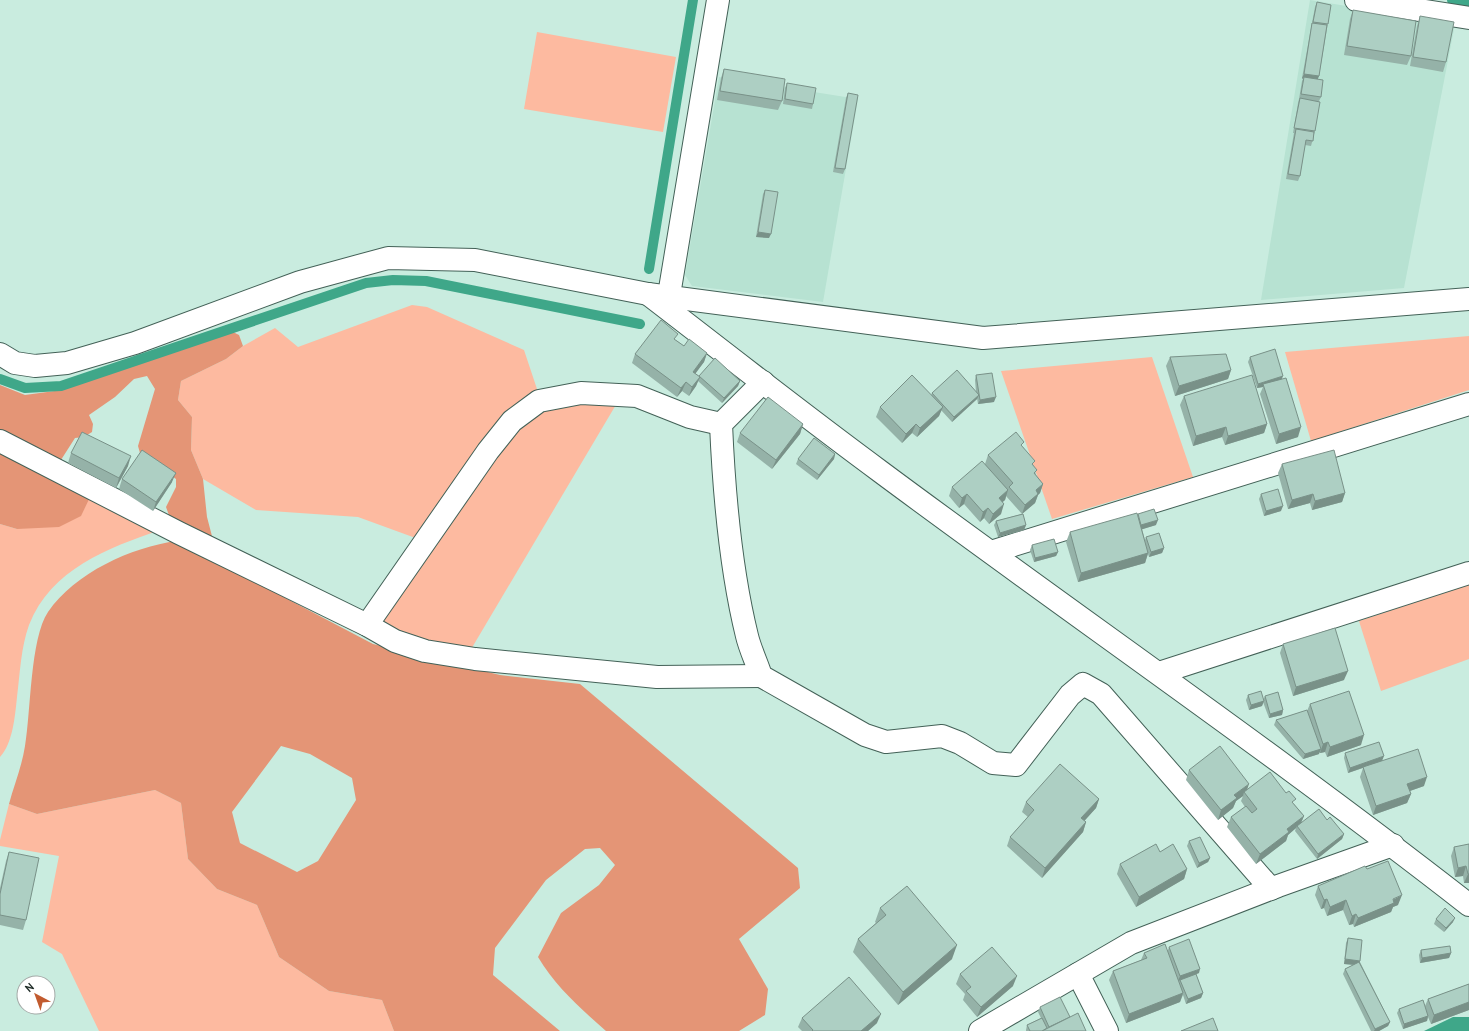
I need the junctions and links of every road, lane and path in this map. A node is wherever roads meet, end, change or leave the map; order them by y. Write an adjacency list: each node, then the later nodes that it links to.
1 (718, 0): 5 (street)
2 (1356, 0): 3 (street)
3 (1469, 18)
4 (648, 294): 5 (street); 7 (street); 8 (street)
5 (669, 295): 6 (street)
6 (1469, 298)
7 (0, 354)
8 (763, 382): 10 (street); 12 (street)
9 (1469, 404): 12 (street)
10 (721, 424): 14 (street); 16 (street)
11 (0, 441): 14 (street)
12 (991, 552): 15 (street)
13 (1469, 573): 15 (street)
14 (367, 626): 16 (street)
15 (1159, 672): 17 (street)
16 (762, 676): 18 (street)
17 (1393, 845): 18 (street); 19 (street)
18 (1271, 889): 20 (street)
19 (1469, 905)
20 (1078, 974): 21 (street); 22 (street)
21 (980, 1031)
22 (1107, 1031)

